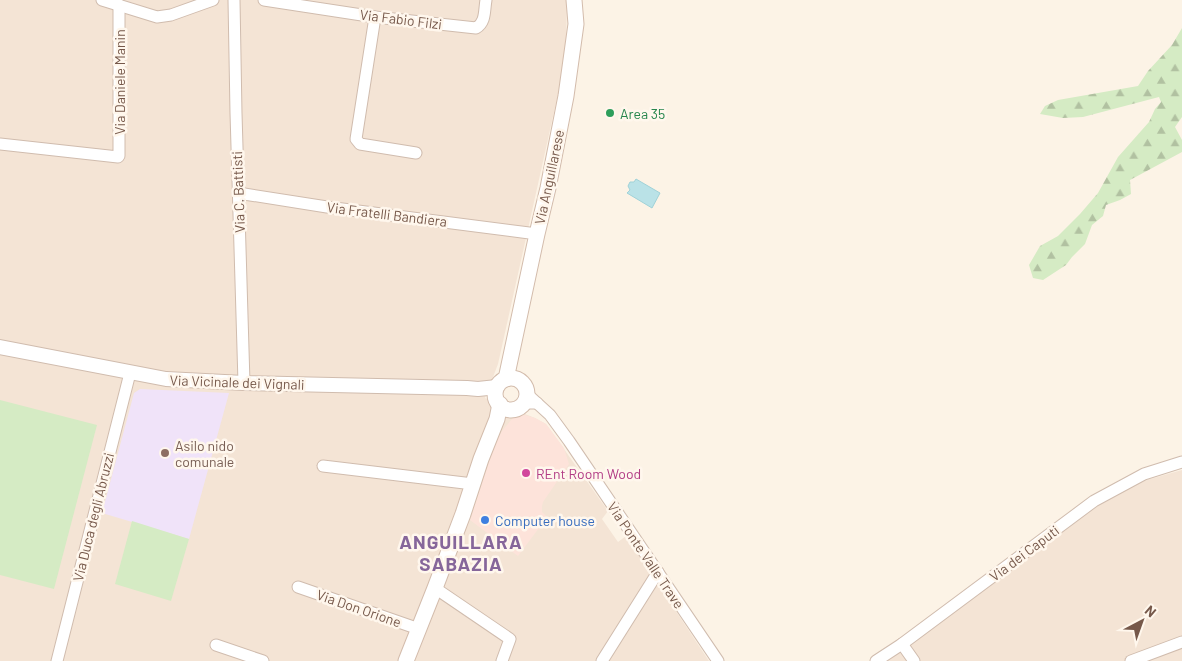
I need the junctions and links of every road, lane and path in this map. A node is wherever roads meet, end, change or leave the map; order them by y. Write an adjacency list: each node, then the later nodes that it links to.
1 (102, 0): 7 (street)
2 (213, 0): 7 (street)
3 (234, 0): 11 (street, Via C. Battisti)
4 (264, 0): 8 (street, Via Fabio Filzi)
5 (486, 0): 8 (street, Via Fabio Filzi)
6 (574, 0): 12 (main road, Via Anguillarese)
7 (119, 5): 9 (street, Via Daniele Manin)
8 (375, 16): 10 (street)
9 (0, 144)
10 (416, 153)
11 (238, 193): 12 (street, Via Fratelli Bandiera); 15 (street, Via C. Battisti)
12 (537, 234): 16 (main road, Via Anguillarese)
13 (0, 347): 14 (street, Via Vicinale dei Vignali)
14 (130, 373): 15 (street, Via Vicinale dei Vignali); 27 (street, Via Duca degli Abruzzi)
15 (244, 383): 16 (street, Via Vicinale dei Vignali)
16 (513, 396): 19 (main road, Via Anguillarese); 20 (street, Via Ponte Valle Trave)
17 (1182, 462): 25 (street, Via dei Caputi)
18 (323, 466): 19 (street)
19 (473, 484): 22 (main road, Via Anguillarese)
20 (658, 572): 31 (street); 32 (street, Via Ponte Valle Trave)
21 (298, 587): 23 (street, Via Don Orione)
22 (435, 588): 23 (main road, Via Anguillarese); 30 (street)
23 (419, 629): 29 (main road, Via Anguillarese)
24 (1182, 642): 35 (street)
25 (902, 644): 33 (street, Via dei Caputi); 34 (street)
26 (216, 645): 28 (street)
27 (57, 661)
28 (263, 661)
29 (406, 661)
30 (502, 661)
31 (602, 661)
32 (718, 661)
33 (876, 661)
34 (914, 661)
35 (1131, 661)

